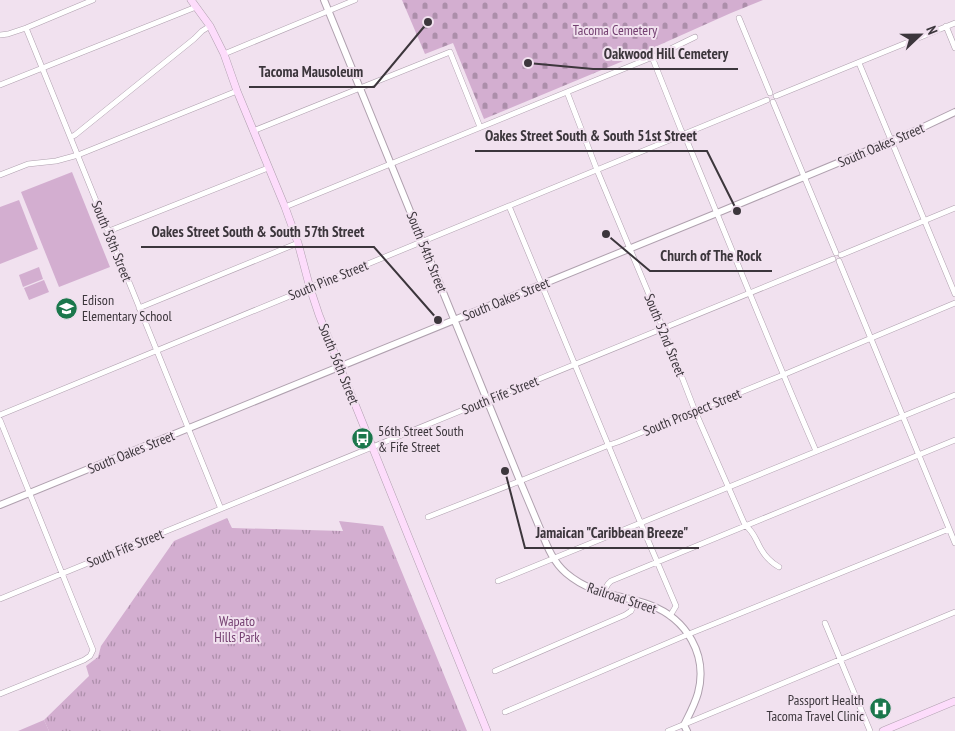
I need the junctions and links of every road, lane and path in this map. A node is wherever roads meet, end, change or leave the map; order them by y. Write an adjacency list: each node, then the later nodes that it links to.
1 (93, 0): 11 (street)
2 (190, 0): 5 (main road, South 56th Street)
3 (324, 0): 6 (street, South 54th Street)
4 (355, 0): 6 (street)
5 (196, 7): 9 (main road, South 56th Street); 18 (street)
6 (328, 10): 15 (street); 20 (street, South 54th Street)
7 (739, 18): 23 (street)
8 (955, 23): 10 (street, South Pine Street)
9 (210, 26): 15 (main road, South 56th Street); 28 (street)
10 (946, 26): 14 (street); 17 (street, South Pine Street)
11 (26, 28): 12 (street); 18 (street, South 58th Street)
12 (0, 35)
13 (695, 37): 16 (street)
14 (955, 48)
15 (224, 54): 21 (main road, South 56th Street)
16 (652, 57): 22 (street); 27 (street)
17 (859, 63): 23 (street, South Pine Street); 29 (street)
18 (43, 68): 19 (street); 28 (street, South 58th Street)
19 (0, 85)
20 (360, 88): 25 (street); 26 (street); 31 (street, South 54th Street)
21 (237, 91): 26 (main road, South 56th Street); 30 (street)
22 (566, 92): 25 (street); 33 (street, South 52nd Street)
23 (772, 100): 27 (street, South Pine Street); 35 (street)
24 (955, 112): 29 (street, South Oakes Street)
25 (480, 127): 31 (street)
26 (253, 131): 32 (main road, South 56th Street)
27 (685, 134): 33 (street, South Pine Street); 39 (street)
28 (71, 137): 30 (street, South 58th Street)
29 (892, 141): 35 (street, South Oakes Street); 40 (street)
30 (78, 155): 34 (street); 41 (street, South 58th Street)
31 (390, 164): 37 (street); 42 (street, South 54th Street)
32 (268, 168): 37 (main road, South 56th Street); 41 (street)
33 (597, 170): 36 (street, South Pine Street); 44 (street, South 52nd Street)
34 (0, 175)
35 (804, 177): 39 (street, South Oakes Street); 45 (street)
36 (509, 206): 42 (street, South Pine Street); 46 (street)
37 (285, 207): 43 (main road, South 56th Street)
38 (955, 208): 40 (street)
39 (717, 213): 44 (street, South Oakes Street); 48 (street)
40 (924, 221): 45 (street); 49 (street)
41 (108, 231): 51 (street, South 58th Street)
42 (422, 242): 47 (street, South Pine Street); 52 (street, South 54th Street)
43 (298, 243): 47 (main road, South 56th Street); 51 (street)
44 (629, 248): 46 (street, South Oakes Street); 53 (street, South 52nd Street)
45 (839, 256): 48 (street, South Fife Street); 54 (street)
46 (542, 284): 52 (street, South Oakes Street); 56 (street)
47 (310, 288): 55 (street, South Pine Street); 57 (main road, South 56th Street)
48 (750, 292): 53 (street, South Fife Street); 58 (street)
49 (955, 294)
50 (955, 303): 54 (street, South Prospect Street)
51 (139, 308): 55 (street, South 58th Street)
52 (455, 320): 57 (street, South Oakes Street); 60 (street, South 54th Street)
53 (663, 328): 56 (street, South Fife Street); 61 (street, South 52nd Street)
54 (870, 338): 58 (street, South Prospect Street); 63 (street)
55 (157, 351): 62 (street, South Pine Street); 65 (street, South 58th Street)
56 (575, 364): 60 (street, South Fife Street); 67 (street)
57 (340, 366): 65 (street, South Oakes Street); 68 (main road, South 56th Street)
58 (783, 375): 61 (street, South Prospect Street); 69 (street)
59 (955, 395): 63 (street)
60 (487, 400): 68 (street, South Fife Street); 71 (street, South 54th Street)
61 (695, 410): 67 (street, South Prospect Street); 72 (street, South 52nd Street)
62 (0, 415)
63 (903, 416): 69 (street); 70 (street)
64 (0, 420): 73 (street)
65 (188, 428): 73 (street, South Oakes Street); 75 (street, South 58th Street)
66 (955, 440): 70 (street)
67 (608, 445): 71 (street, South Prospect Street); 77 (street)
68 (373, 447): 75 (street, South Fife Street); 99 (main road, South 56th Street)
69 (816, 451): 72 (street)
70 (918, 454): 78 (street); 79 (street)
71 (520, 481): 76 (street, South Prospect Street); 81 (street, South 54th Street)
72 (729, 488): 77 (street); 78 (street, South 52nd Street)
73 (29, 493): 74 (street, South Oakes Street); 84 (street)
74 (0, 505)
75 (220, 509): 84 (street, South Fife Street)
76 (428, 518)
77 (641, 524): 81 (street); 82 (street)
78 (745, 525): 82 (street); 83 (street, South 52nd Street)
79 (949, 528): 80 (street); 92 (street)
80 (955, 543)
81 (554, 558): 85 (street); 86 (street, Railroad Street)
82 (657, 562): 86 (street); 90 (street)
83 (779, 567)
84 (62, 574): 87 (street, South Fife Street); 95 (street)
85 (498, 581)
86 (603, 593): 88 (street, Railroad Street)
87 (0, 599)
88 (636, 601): 90 (street, Railroad Street); 94 (street)
89 (955, 612): 93 (street)
90 (670, 616): 92 (street, Railroad Street)
91 (825, 623): 93 (street)
92 (689, 634): 97 (street); 98 (street)
93 (840, 659): 98 (street); 101 (street)
94 (495, 671)
95 (0, 694)
96 (955, 701): 102 (main road)
97 (505, 712)
98 (684, 729): 100 (street)
99 (487, 731)
100 (668, 731)
101 (870, 731)
102 (883, 731)

